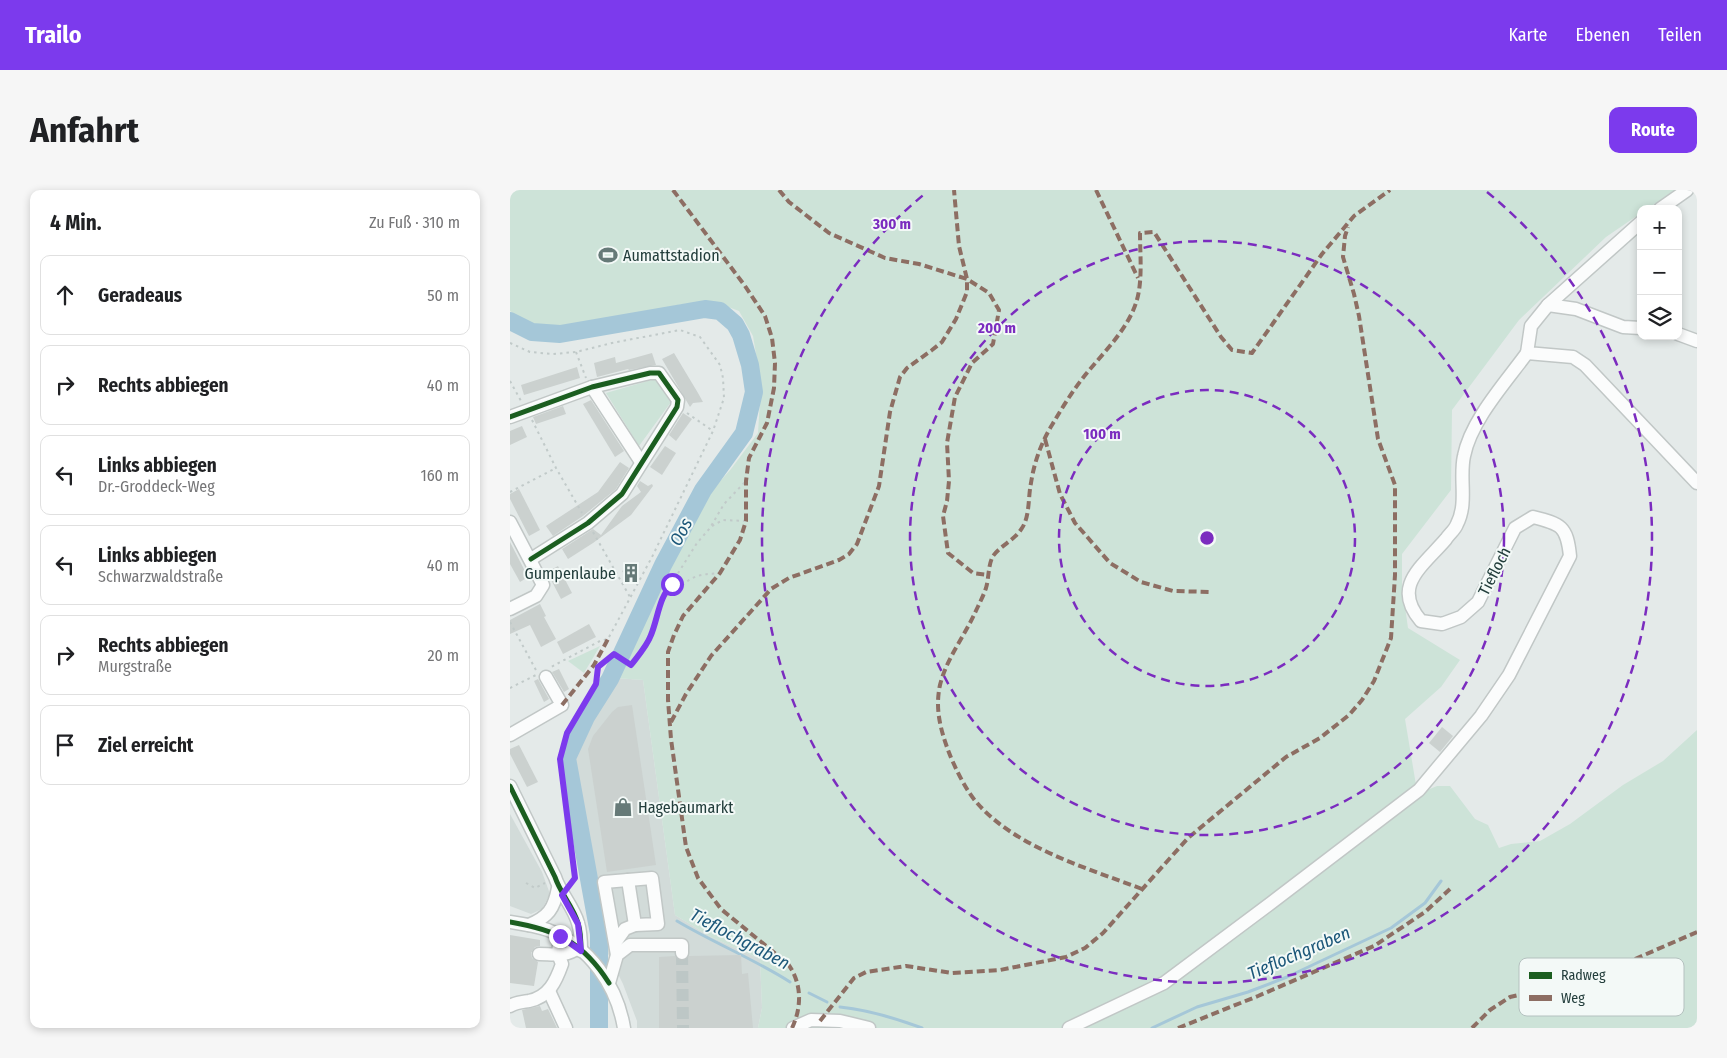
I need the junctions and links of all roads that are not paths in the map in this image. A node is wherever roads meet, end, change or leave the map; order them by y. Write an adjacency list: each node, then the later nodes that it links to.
1 (1687, 190): 2 (street)
2 (1666, 205)
3 (1637, 226): 4 (street, Tiefloch)
4 (1548, 305): 5 (street); 8 (street, Tiefloch)
5 (1637, 328)
6 (1682, 335): 7 (street)
7 (1697, 341)
8 (1527, 352): 12 (street); 37 (street, Tiefloch)
9 (592, 387): 10 (street); 11 (street); 11 (street)
10 (510, 417)
11 (641, 462): 14 (street)
12 (1697, 483)
13 (510, 522): 14 (street)
14 (531, 559): 15 (street)
15 (510, 610)
16 (546, 673): 17 (street)
17 (510, 735)
18 (511, 792): 20 (street)
19 (628, 880): 23 (street); 23 (street); 25 (street)
20 (560, 892): 22 (street); 26 (street)
21 (510, 922): 22 (street)
22 (529, 925): 24 (street)
23 (635, 925): 25 (street)
24 (560, 936): 26 (street); 29 (street)
25 (616, 949): 27 (street); 30 (street)
26 (583, 952): 29 (street); 30 (street)
27 (682, 953)
28 (539, 954): 29 (street)
29 (558, 954): 31 (street)
30 (609, 984): 34 (street)
31 (549, 991): 32 (street); 33 (street)
32 (510, 1006)
33 (566, 1028)
34 (624, 1028)
35 (793, 1028): 36 (street)
36 (870, 1028)
37 (1069, 1028)

